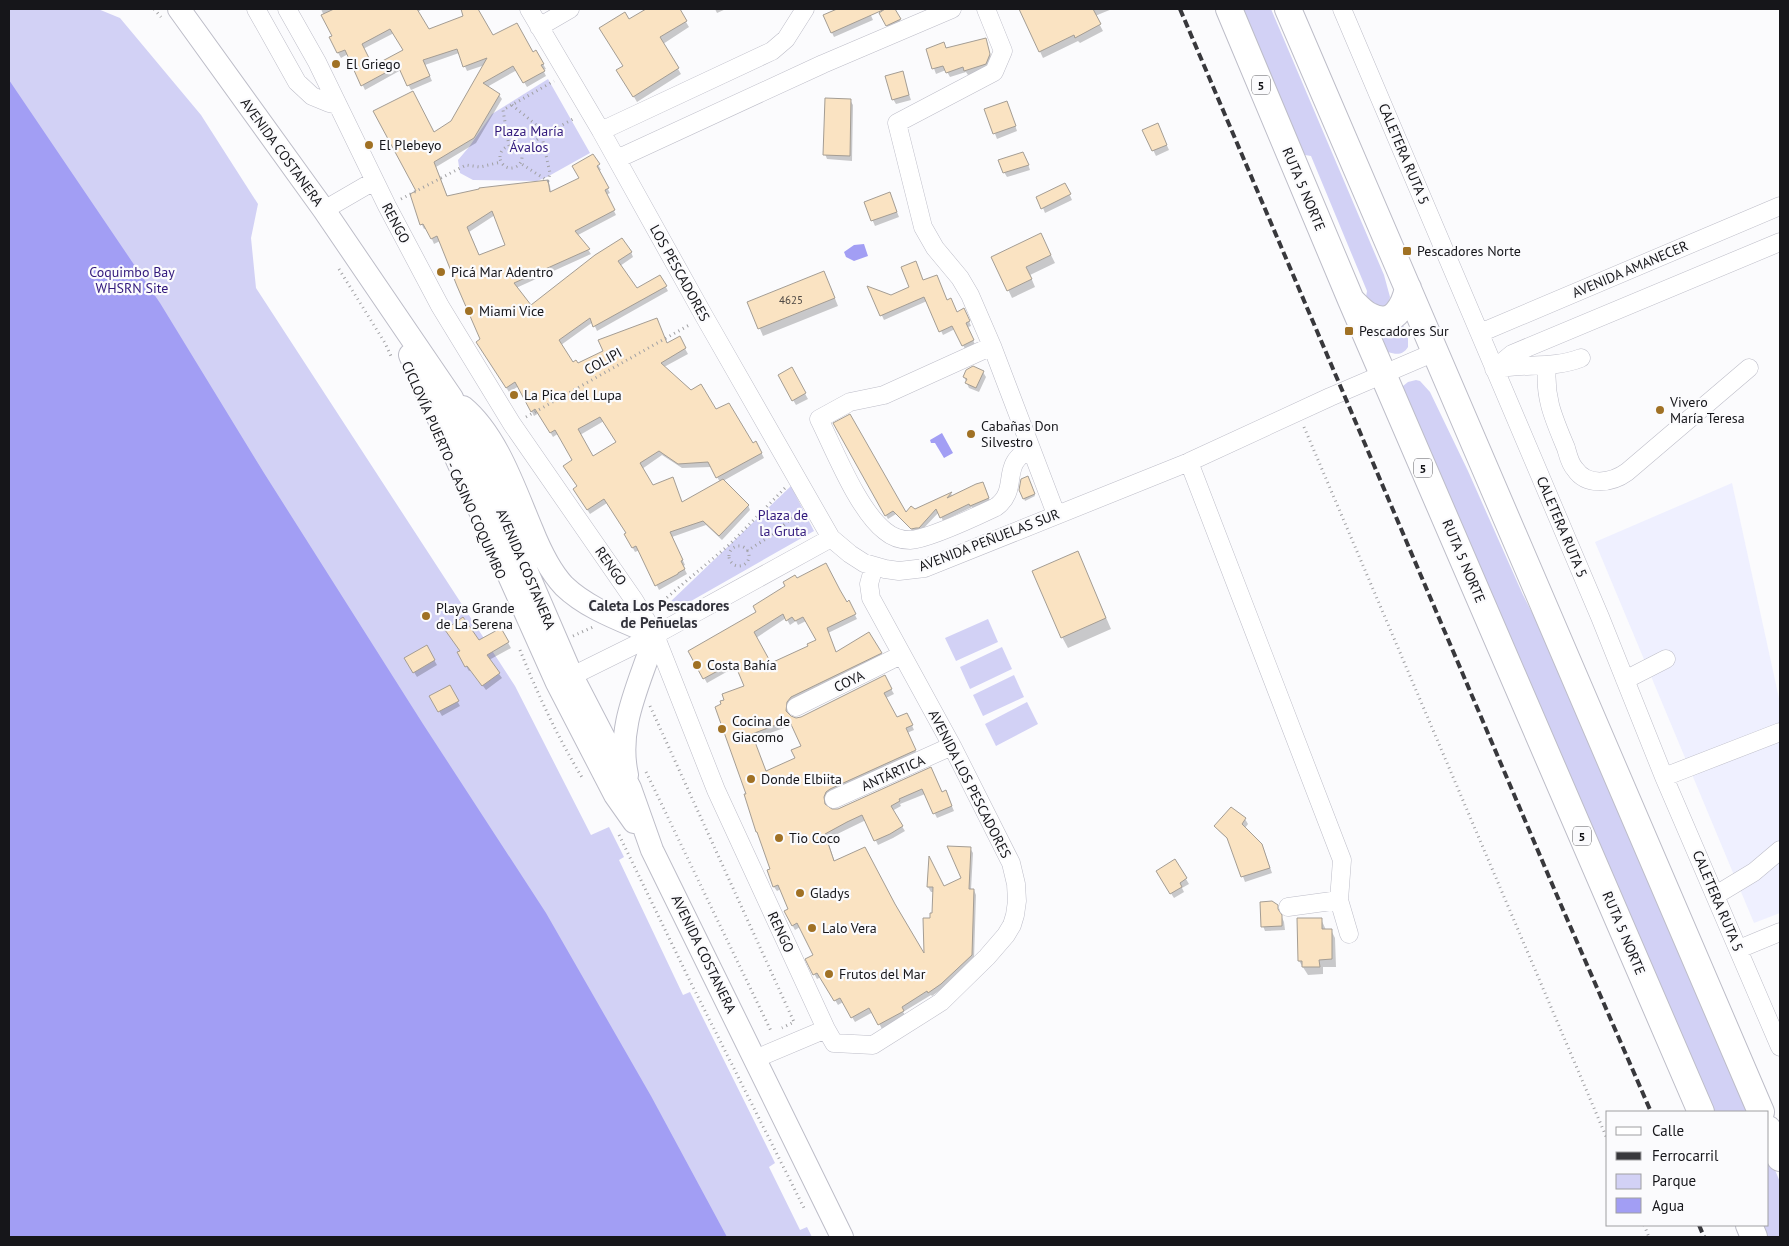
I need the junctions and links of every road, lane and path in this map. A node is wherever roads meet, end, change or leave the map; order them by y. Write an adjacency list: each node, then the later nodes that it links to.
1 (154, 9): 12 (path)
2 (256, 9): 16 (street)
3 (287, 9): 16 (street, RENGO)
4 (529, 9): 13 (street, LOS PESCADORES)
5 (570, 9): 13 (street)
6 (806, 9): 18 (street)
7 (952, 9): 22 (street)
8 (986, 9): 36 (street)
9 (1229, 9): 33 (highway, RUTA 5 NORTE / 5)
10 (1288, 9): 31 (highway)
11 (1342, 9): 35 (street, CALETERA RUTA 5)
12 (171, 14): 28 (main road, AVENIDA COSTANERA)
13 (539, 27): 14 (street, LOS PESCADORES)
14 (567, 73): 15 (path); 17 (street, LOS PESCADORES)
15 (512, 104): 19 (path); 20 (path)
16 (338, 105): 25 (street, RENGO)
17 (589, 110): 18 (street, LOS PESCADORES); 19 (path)
18 (601, 131): 22 (street, LOS PESCADORES)
19 (542, 136): 21 (path); 24 (path)
20 (509, 146): 21 (path); 23 (path)
21 (521, 152): 24 (path)
22 (617, 158): 34 (street, LOS PESCADORES)
23 (501, 162): 24 (path); 26 (path)
24 (520, 163)
25 (374, 181): 26 (street, RENGO); 28 (street)
26 (386, 206): 46 (street, RENGO)
27 (1780, 206): 35 (street, AVENIDA AMANECER)
28 (324, 210): 32 (main road, AVENIDA COSTANERA)
29 (1780, 242): 42 (street)
30 (334, 262): 39 (path, CICLOVÍA PUERTO - CASINO COQUIMBO)
31 (1408, 288): 33 (highway); 37 (highway)
32 (383, 298): 44 (main road, AVENIDA COSTANERA); 62 (main road, AVENIDA COSTANERA)
33 (1351, 300): 43 (highway, RUTA 5 NORTE / 5)
34 (704, 316): 46 (path, COLIPI); 49 (street, LOS PESCADORES)
35 (1480, 333): 42 (street, CALETERA RUTA 5)
36 (992, 346): 47 (street); 47 (street)
37 (1435, 352): 43 (street, AVENIDA PEÑUELAS SUR); 87 (highway)
38 (1581, 358): 40 (street)
39 (393, 361)
40 (1547, 366): 41 (street); 42 (street)
41 (1749, 368)
42 (1494, 369): 63 (street, CALETERA RUTA 5)
43 (1384, 375): 45 (street, AVENIDA PEÑUELAS SUR); 86 (highway, RUTA 5 NORTE / 5)
44 (452, 398): 58 (main road); 62 (main road, AVENIDA COSTANERA)
45 (1298, 412): 48 (street, AVENIDA PEÑUELAS SUR); 89 (path)
46 (512, 424): 58 (street, RENGO)
47 (1031, 449): 51 (street)
48 (1189, 462): 51 (street, AVENIDA PEÑUELAS SUR); 77 (street)
49 (796, 477): 50 (street, LOS PESCADORES); 53 (path)
50 (810, 502): 52 (street, LOS PESCADORES); 55 (path)
51 (1056, 514): 56 (street, AVENIDA PEÑUELAS SUR)
52 (831, 538): 56 (street, AVENIDA PEÑUELAS SUR); 58 (street)
53 (730, 544): 54 (path); 57 (path)
54 (733, 549): 55 (path); 55 (path)
55 (747, 550)
56 (874, 566): 60 (street, AVENIDA LOS PESCADORES)
57 (664, 600)
58 (655, 635): 62 (street); 64 (main road); 82 (street, RENGO)
59 (519, 650): 70 (path)
60 (901, 655): 65 (street, COYA); 67 (street, AVENIDA LOS PESCADORES)
61 (1666, 659): 63 (street)
62 (564, 680): 71 (main road, AVENIDA COSTANERA); 74 (main road, AVENIDA COSTANERA)
63 (1625, 680): 69 (street, CALETERA RUTA 5)
64 (639, 682): 71 (main road); 83 (path)
65 (796, 707)
66 (1780, 732): 69 (street)
67 (952, 746): 72 (street, ANTÁRTICA); 82 (street, AVENIDA LOS PESCADORES)
68 (645, 771): 83 (path)
69 (1664, 777): 76 (street, CALETERA RUTA 5)
70 (585, 782)
71 (630, 788): 74 (main road, AVENIDA COSTANERA)
72 (834, 799)
73 (615, 827): 91 (path)
74 (652, 850): 85 (main road, AVENIDA COSTANERA)
75 (1780, 850): 76 (street)
76 (1716, 895): 81 (street, CALETERA RUTA 5)
77 (1339, 900): 78 (street); 80 (street)
78 (1288, 907)
79 (1780, 932): 81 (street)
80 (1349, 934)
81 (1739, 948): 84 (street, CALETERA RUTA 5)
82 (826, 1029): 83 (street)
83 (776, 1040): 85 (street)
84 (1780, 1047)
85 (754, 1059): 92 (main road, AVENIDA COSTANERA)
86 (1701, 1111)
87 (1761, 1111)
88 (1769, 1131): 90 (highway)
89 (1606, 1136)
90 (1780, 1158)
91 (807, 1212)
92 (842, 1237)

